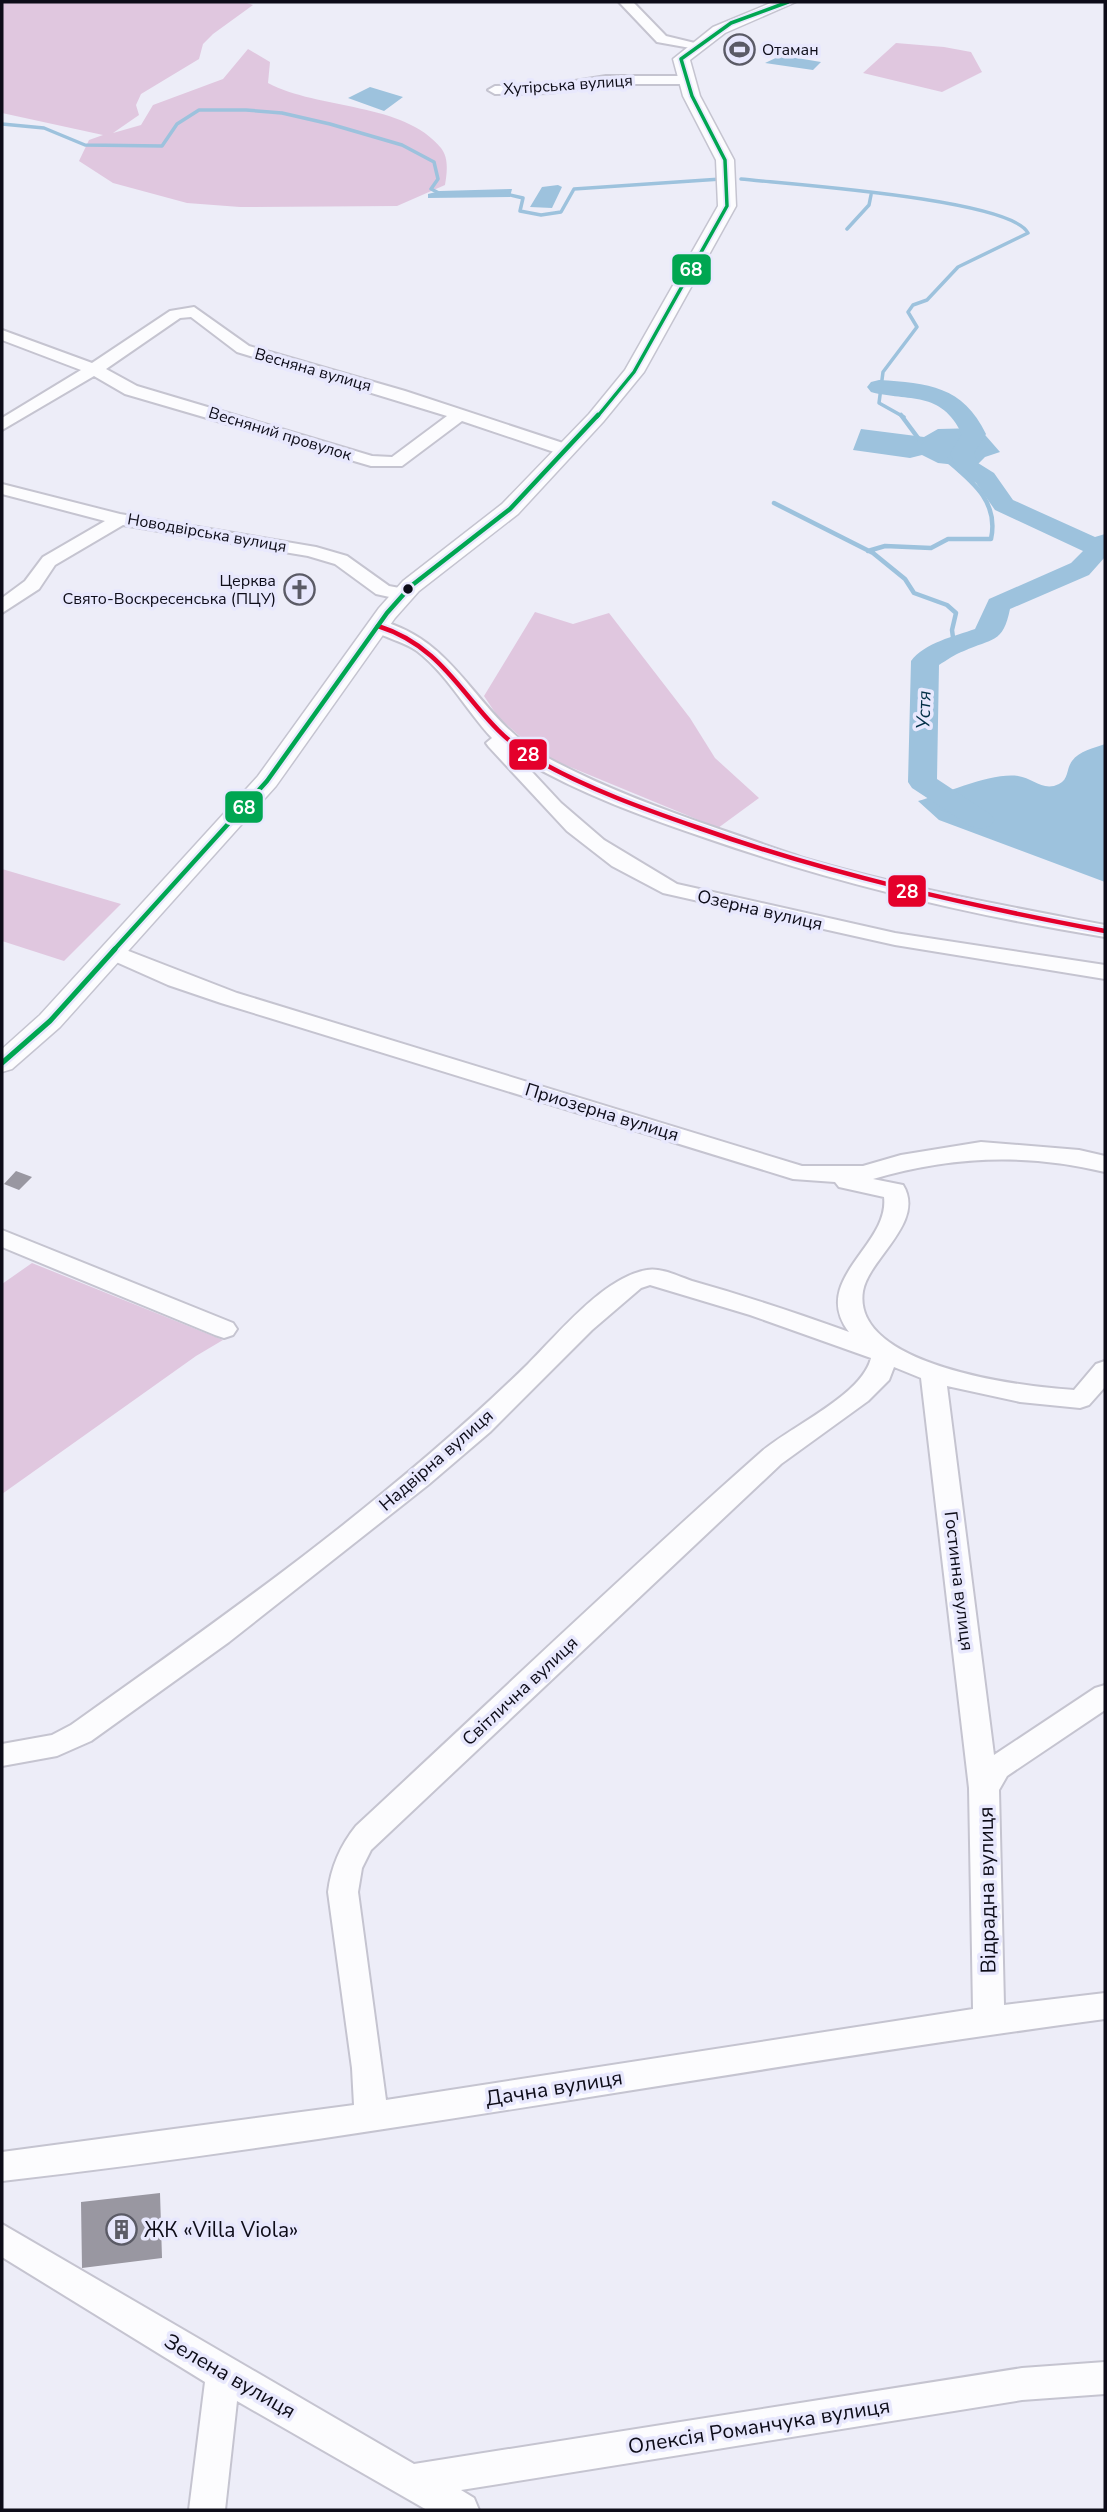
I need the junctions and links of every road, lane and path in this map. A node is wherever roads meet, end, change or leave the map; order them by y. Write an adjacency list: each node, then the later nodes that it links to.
1 (626, 2): 3 (street)
2 (788, 2): 3 (main road)
3 (696, 45): 4 (main road)
4 (683, 80): 5 (street, Хутірська вулиця); 10 (main road)
5 (495, 90)
6 (2, 335): 7 (street)
7 (94, 369): 8 (street, Весняний провулок); 8 (street, Весняна вулиця); 9 (street, Весняна вулиця)
8 (458, 415): 10 (street, Весняна вулиця)
9 (2, 425)
10 (566, 450): 13 (main road)
11 (2, 489): 12 (street, Новодвірська вулиця)
12 (120, 519): 13 (street, Новодвірська вулиця); 14 (street)
13 (403, 594): 15 (main road)
14 (2, 607)
15 (378, 626): 16 (street); 18 (main road)
16 (484, 717): 17 (street); 19 (street, Озерна вулиця)
17 (1105, 931)
18 (113, 952): 20 (main road); 22 (street, Приозерна вулиця)
19 (1105, 972)
20 (2, 1063)
21 (1105, 1164): 22 (street, Приозерна вулиця)
22 (801, 1174): 25 (street)
23 (2, 1238): 24 (street)
24 (224, 1329)
25 (885, 1354): 27 (street); 29 (street, Надвірна вулиця); 33 (street, Світлична вулиця)
26 (1105, 1370): 27 (street)
27 (933, 1373): 30 (street, Гостинна вулиця)
28 (1105, 1696): 30 (street, Відрадна вулиця)
29 (2, 1755)
30 (984, 1788): 32 (street, Відрадна вулиця)
31 (1105, 2006): 32 (street, Дачна вулиця)
32 (989, 2020): 33 (street, Дачна вулиця)
33 (371, 2117): 34 (street, Дачна вулиця)
34 (2, 2167)
35 (2, 2239): 36 (street, Зелена вулиця)
36 (223, 2374): 38 (street, Зелена вулиця); 39 (street)
37 (1105, 2378): 38 (street, Олексія Романчука вулиця)
38 (413, 2481): 40 (street, Зелена вулиця)
39 (207, 2510)
40 (461, 2510)

